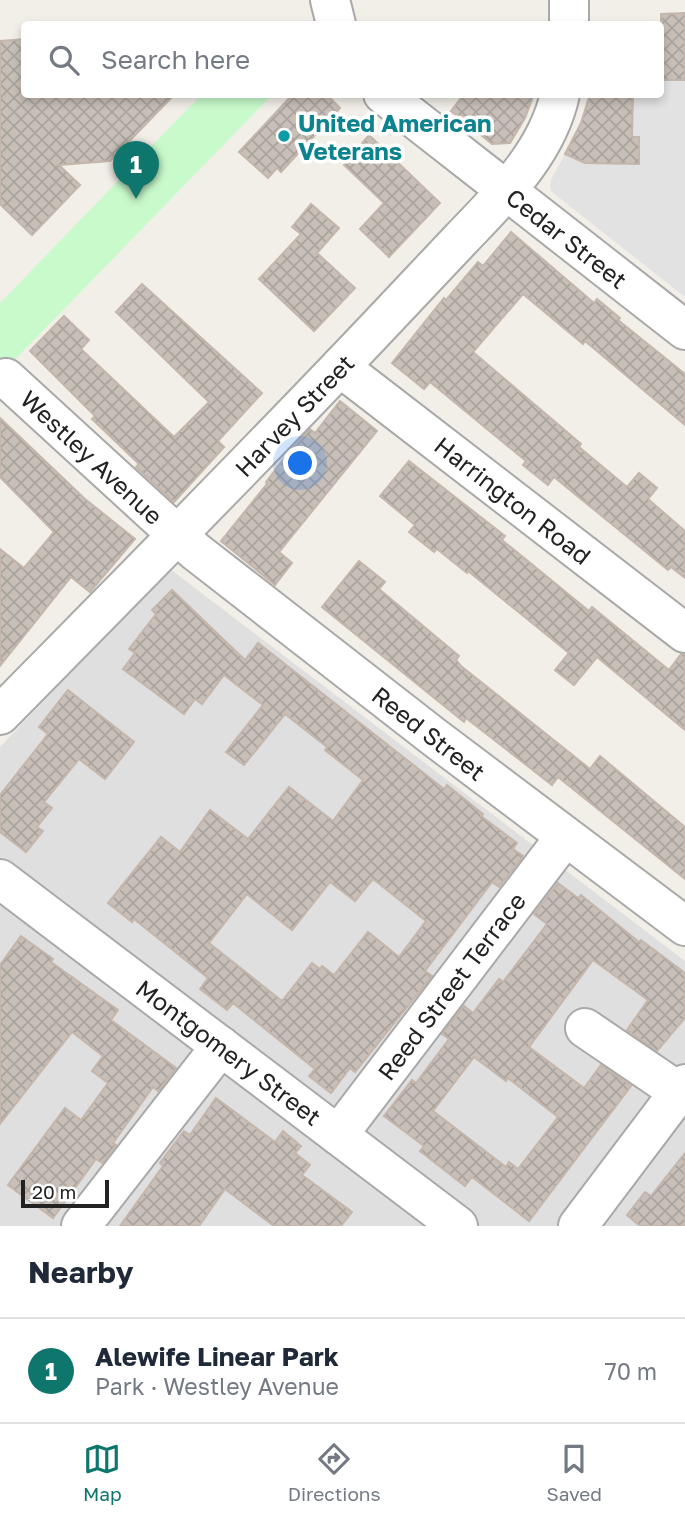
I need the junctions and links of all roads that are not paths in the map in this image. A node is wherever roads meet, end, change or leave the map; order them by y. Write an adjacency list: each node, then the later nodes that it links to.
1 (330, 0): 3 (street)
2 (569, 0): 4 (street)
3 (335, 21)
4 (569, 21)
5 (388, 98): 7 (street, Cedar Street)
6 (559, 98): 7 (street, Harvey Street)
7 (506, 190): 8 (street, Cedar Street); 9 (street, Harvey Street)
8 (685, 330)
9 (340, 367): 11 (street, Harvey Street); 12 (street, Harrington Road)
10 (6, 378): 11 (street, Westley Avenue)
11 (177, 536): 13 (street, Harvey Street); 14 (street, Reed Street)
12 (685, 634)
13 (0, 715)
14 (565, 837): 16 (street, Reed Street); 20 (street, Reed Street Terrace)
15 (0, 879): 18 (street, Montgomery Street)
16 (685, 926)
17 (584, 1028): 19 (street)
18 (221, 1046): 20 (street, Montgomery Street); 21 (street)
19 (682, 1088): 23 (street)
20 (338, 1135): 22 (street, Montgomery Street)
21 (81, 1226)
22 (458, 1226)
23 (578, 1226)

